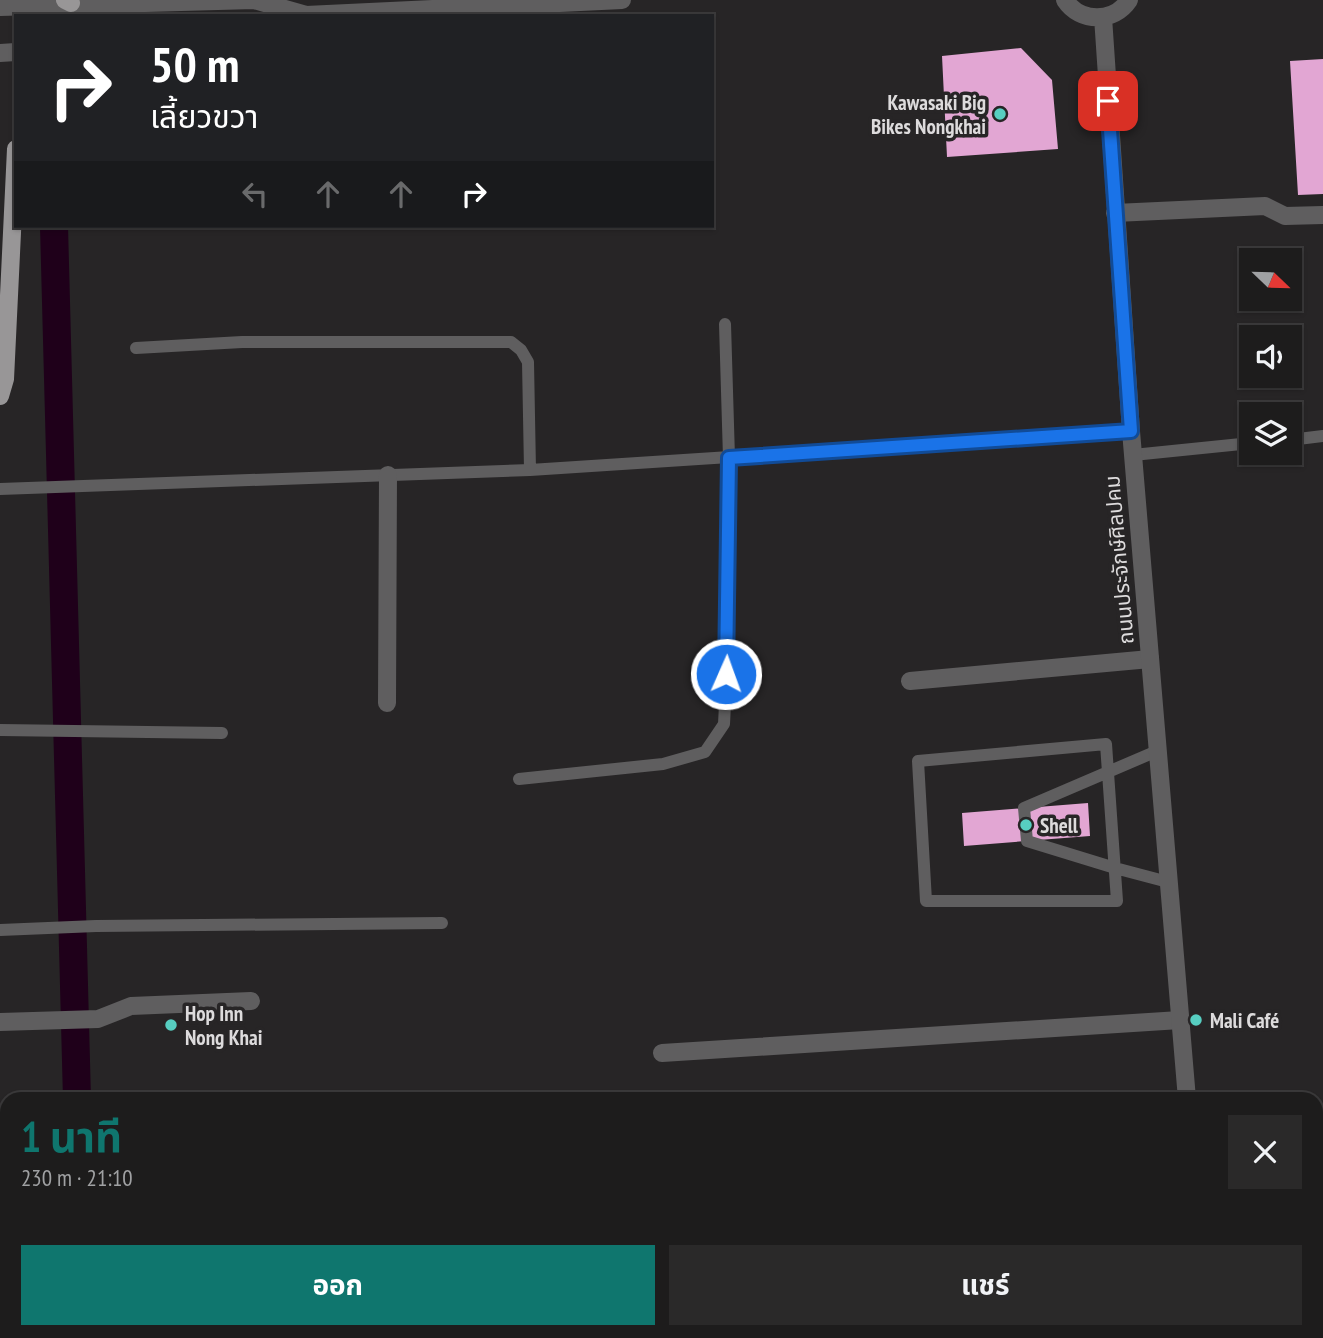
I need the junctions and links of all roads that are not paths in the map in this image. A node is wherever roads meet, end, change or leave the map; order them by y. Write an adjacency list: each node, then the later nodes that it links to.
1 (622, 0): 4 (street)
2 (1065, 0): 11 (street)
3 (1129, 0): 11 (street)
4 (572, 1): 7 (street)
5 (68, 2): 6 (street); 8 (street)
6 (125, 2): 9 (street)
7 (376, 6): 10 (street)
8 (0, 7)
9 (302, 14)
10 (313, 14)
11 (1102, 17): 13 (street, ถนนประจักษ์ศิลปคม)
12 (14, 191): 17 (main road)
13 (1115, 213): 14 (street); 18 (street, ถนนประจักษ์ศิลปคม)
14 (1323, 215)
15 (724, 324): 23 (lane)
16 (136, 348): 24 (lane)
17 (0, 396)
18 (1131, 431): 22 (street, ถนนประจักษ์ศิลปคม); 23 (lane)
19 (1323, 436): 20 (lane)
20 (1302, 439)
21 (1239, 444): 22 (lane)
22 (1133, 455): 27 (street, ถนนประจักษ์ศิลปคม)
23 (729, 458): 24 (lane); 34 (lane)
24 (530, 470): 25 (lane)
25 (388, 475): 26 (lane); 29 (street)
26 (0, 488)
27 (1150, 659): 28 (street); 32 (street, ถนนประจักษ์ศิลปคม)
28 (910, 681)
29 (387, 703)
30 (0, 730): 31 (lane)
31 (222, 733)
32 (1157, 751): 33 (lane); 36 (street, ถนนประจักษ์ศิลปคม)
33 (1109, 771): 35 (lane); 35 (lane); 35 (lane)
34 (519, 779)
35 (1115, 869): 36 (lane)
36 (1168, 882): 40 (street, ถนนประจักษ์ศิลปคม)
37 (442, 923): 38 (lane)
38 (3, 930)
39 (251, 1001): 41 (street)
40 (1180, 1020): 42 (street); 43 (street, ถนนประจักษ์ศิลปคม)
41 (0, 1022)
42 (662, 1053)
43 (1186, 1092)

